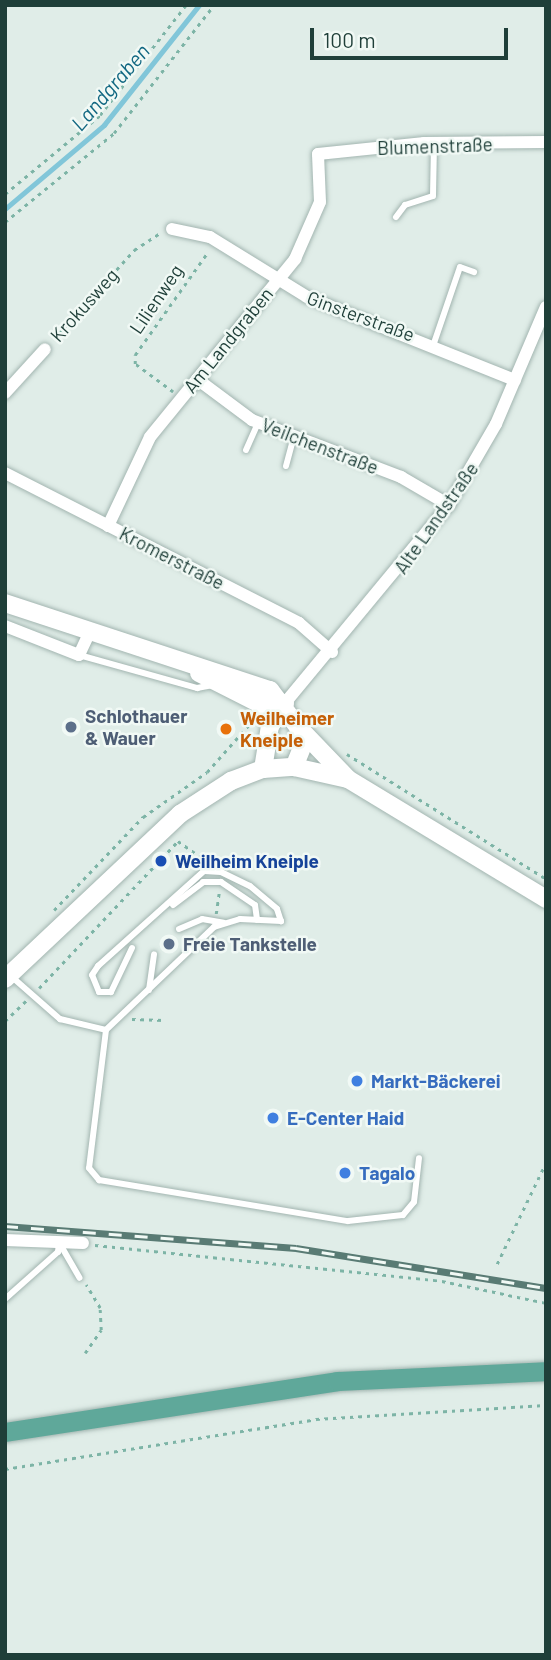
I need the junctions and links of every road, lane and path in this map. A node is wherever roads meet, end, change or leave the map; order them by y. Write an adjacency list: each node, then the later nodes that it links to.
1 (186, 5): 6 (path)
2 (214, 5): 8 (path)
3 (546, 142): 4 (street, Blumenstraße)
4 (434, 143): 5 (street, Blumenstraße); 7 (lane)
5 (324, 152): 12 (street, Am Landgraben)
6 (5, 194)
7 (396, 217)
8 (5, 222)
9 (173, 229): 10 (street, Ginsterstraße); 15 (path, Krokusweg)
10 (217, 242): 12 (street, Ginsterstraße); 19 (path, Lilienweg)
11 (474, 272): 14 (lane)
12 (276, 282): 14 (street, Ginsterstraße); 16 (street, Am Landgraben)
13 (546, 307): 17 (street, Alte Landstraße)
14 (434, 343): 17 (street, Ginsterstraße)
15 (45, 349): 18 (street, Krokusweg)
16 (197, 379): 19 (street, Am Landgraben); 20 (street, Veilchenstraße)
17 (515, 380): 25 (street, Alte Landstraße)
18 (5, 393)
19 (180, 397): 26 (street, Am Landgraben)
20 (258, 423): 21 (street, Veilchenstraße); 22 (lane)
21 (294, 436): 23 (lane); 25 (street, Veilchenstraße)
22 (246, 450)
23 (286, 466)
24 (5, 473): 26 (street, Kromerstraße)
25 (449, 505): 30 (street, Alte Landstraße)
26 (108, 526): 30 (street, Kromerstraße)
27 (5, 603): 29 (street)
28 (5, 626): 31 (street)
29 (90, 631): 31 (street); 32 (street)
30 (332, 652): 34 (street, Alte Landstraße)
31 (79, 655): 33 (lane)
32 (165, 657): 33 (street); 34 (street)
33 (219, 683): 35 (street)
34 (285, 703): 35 (street); 36 (street, Alte Landstraße); 37 (street)
35 (260, 704): 36 (street); 43 (path)
36 (270, 726): 40 (street, Alte Landstraße)
37 (298, 727): 39 (street); 41 (street)
38 (340, 751): 44 (path)
39 (295, 767): 40 (street); 41 (street)
40 (263, 769): 52 (street)
41 (348, 779): 45 (street)
42 (168, 852): 54 (path)
43 (113, 854)
44 (546, 879)
45 (546, 899)
46 (173, 905): 47 (lane)
47 (257, 920): 48 (lane); 50 (lane)
48 (224, 923): 49 (lane); 53 (lane)
49 (179, 929)
50 (132, 948)
51 (154, 954): 53 (lane)
52 (7, 975): 54 (lane)
53 (149, 990): 55 (lane)
54 (31, 997): 57 (path); 58 (lane)
55 (118, 1019): 56 (path); 58 (lane)
56 (164, 1020)
57 (5, 1021)
58 (106, 1030): 59 (lane)
59 (419, 1158)
60 (546, 1162): 64 (path)
61 (5, 1240): 62 (street)
62 (60, 1242): 63 (street); 65 (lane); 66 (lane)
63 (83, 1243): 67 (path)
64 (497, 1265)
65 (80, 1278): 68 (path)
66 (5, 1299)
67 (546, 1303)
68 (85, 1353)
69 (546, 1371): 71 (main road)
70 (546, 1405): 72 (path)
71 (5, 1432)
72 (5, 1469)

